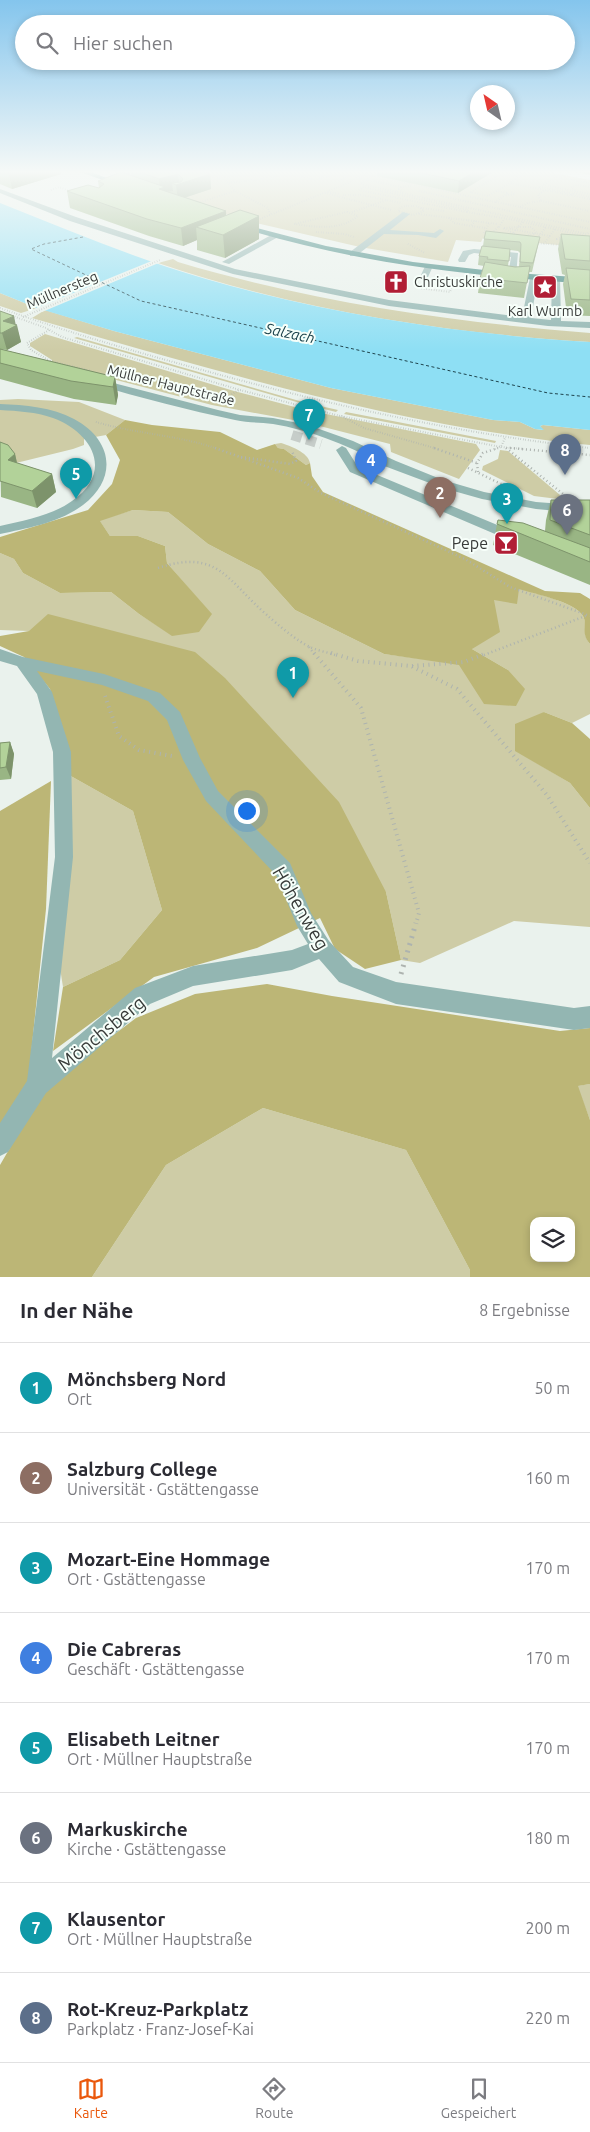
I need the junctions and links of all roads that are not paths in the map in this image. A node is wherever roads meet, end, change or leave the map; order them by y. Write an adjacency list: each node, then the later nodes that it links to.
1 (440, 231): 4 (street)
2 (108, 232): 8 (street)
3 (261, 232): 5 (main road)
4 (384, 232): 7 (street)
5 (276, 236): 7 (main road); 10 (street)
6 (191, 248): 8 (street)
7 (353, 254): 11 (main road)
8 (172, 255): 17 (street)
9 (462, 260): 13 (street)
10 (226, 262)
11 (429, 266): 12 (street); 13 (main road)
12 (425, 275)
13 (512, 276): 14 (main road)
14 (534, 278): 15 (main road); 17 (street)
15 (556, 279): 16 (main road); 18 (street)
16 (590, 281)
17 (526, 320): 18 (street)
18 (556, 323): 19 (street)
19 (590, 325)
20 (92, 380): 22 (street, Müllner Hauptstraße)
21 (0, 407): 28 (street)
22 (248, 420): 23 (street, Müllner Hauptstraße); 26 (street, Müllner Hauptstraße)
23 (292, 435)
24 (322, 444): 25 (street)
25 (342, 450): 26 (street); 29 (street)
26 (391, 463): 27 (street)
27 (590, 510)
28 (0, 530)
29 (526, 542)
30 (0, 655): 31 (street, Höhenweg)
31 (22, 662): 32 (street, Höhenweg); 34 (street)
32 (322, 948): 33 (street, Höhenweg); 34 (street, Mönchsberg)
33 (590, 1017)
34 (38, 1085): 35 (street, Mönchsberg)
35 (0, 1144)

